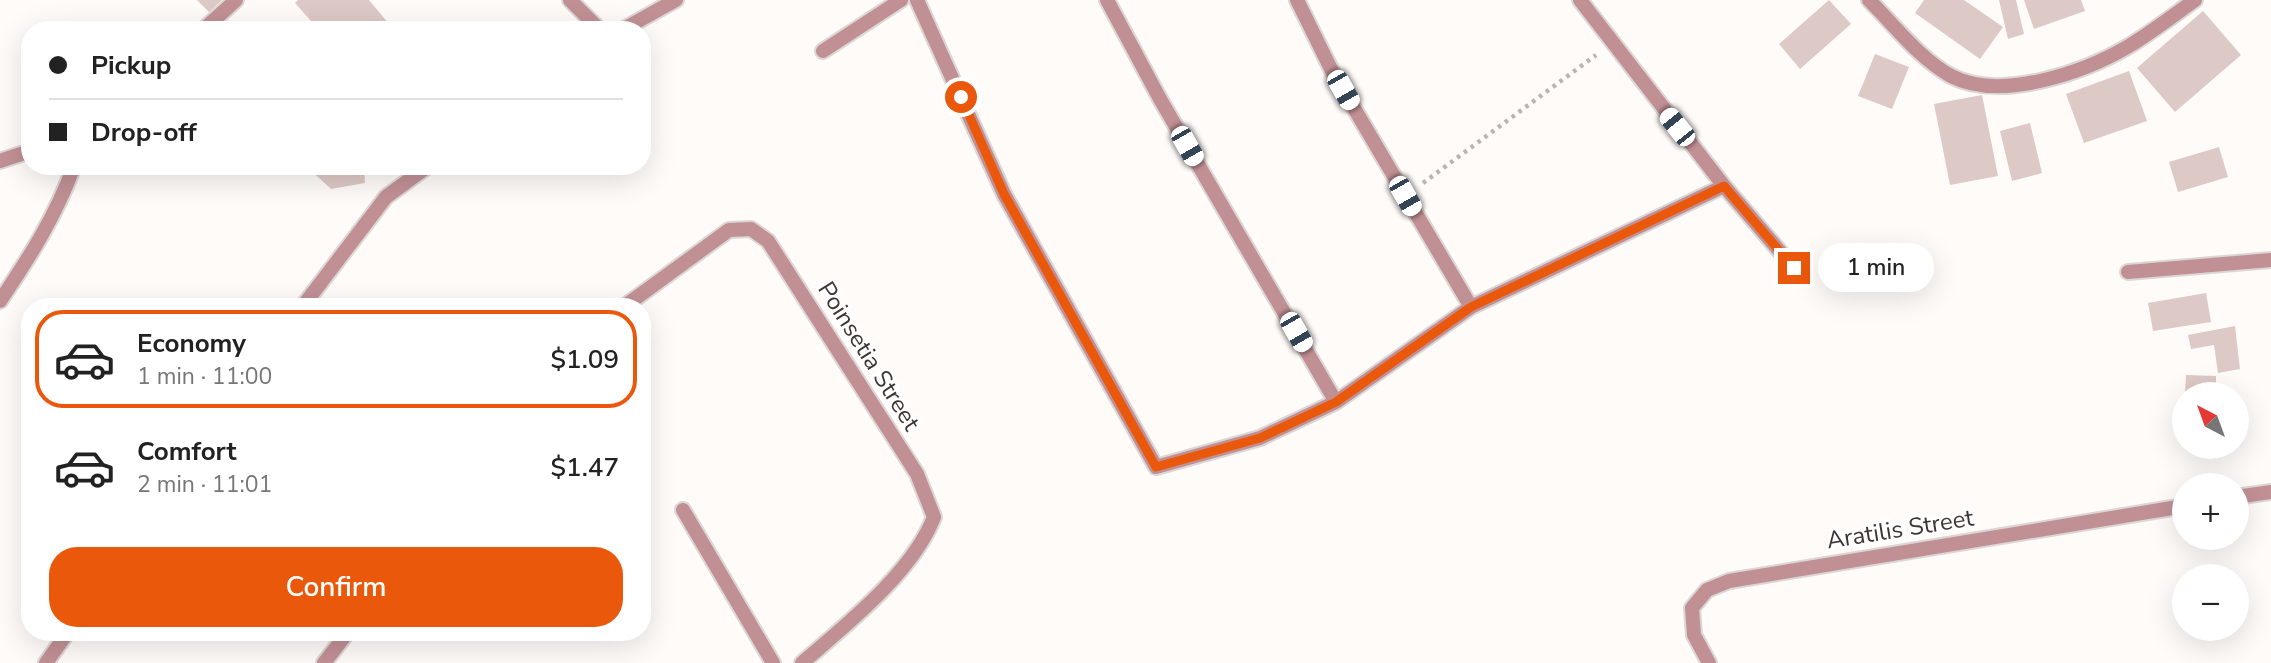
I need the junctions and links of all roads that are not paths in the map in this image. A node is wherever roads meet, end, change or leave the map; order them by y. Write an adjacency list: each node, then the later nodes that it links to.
1 (236, 0): 11 (street)
2 (570, 0): 12 (street)
3 (676, 0): 13 (street)
4 (901, 0): 14 (street)
5 (917, 0): 27 (street)
6 (1107, 0): 27 (street)
7 (1297, 0): 26 (street)
8 (1580, 0): 19 (street)
9 (1869, 0): 10 (street)
10 (2195, 0)
11 (212, 21)
12 (591, 21)
13 (638, 21)
14 (823, 51)
15 (21, 154): 16 (street)
16 (0, 161)
17 (71, 175): 25 (street)
18 (416, 175): 23 (street)
19 (1724, 186): 21 (street); 26 (street)
20 (2271, 260): 22 (street)
21 (1794, 268)
22 (2128, 272)
23 (309, 298)
24 (636, 298): 37 (street, Poinsetia Street)
25 (0, 301)
26 (1471, 307): 27 (street)
27 (1336, 402)
28 (2271, 492): 29 (street)
29 (2249, 496)
30 (2172, 508): 38 (street, Aratilis Street)
31 (683, 510): 36 (street)
32 (62, 641): 34 (street)
33 (341, 641): 35 (street)
34 (46, 663)
35 (324, 663)
36 (773, 663)
37 (802, 663)
38 (1709, 663)

